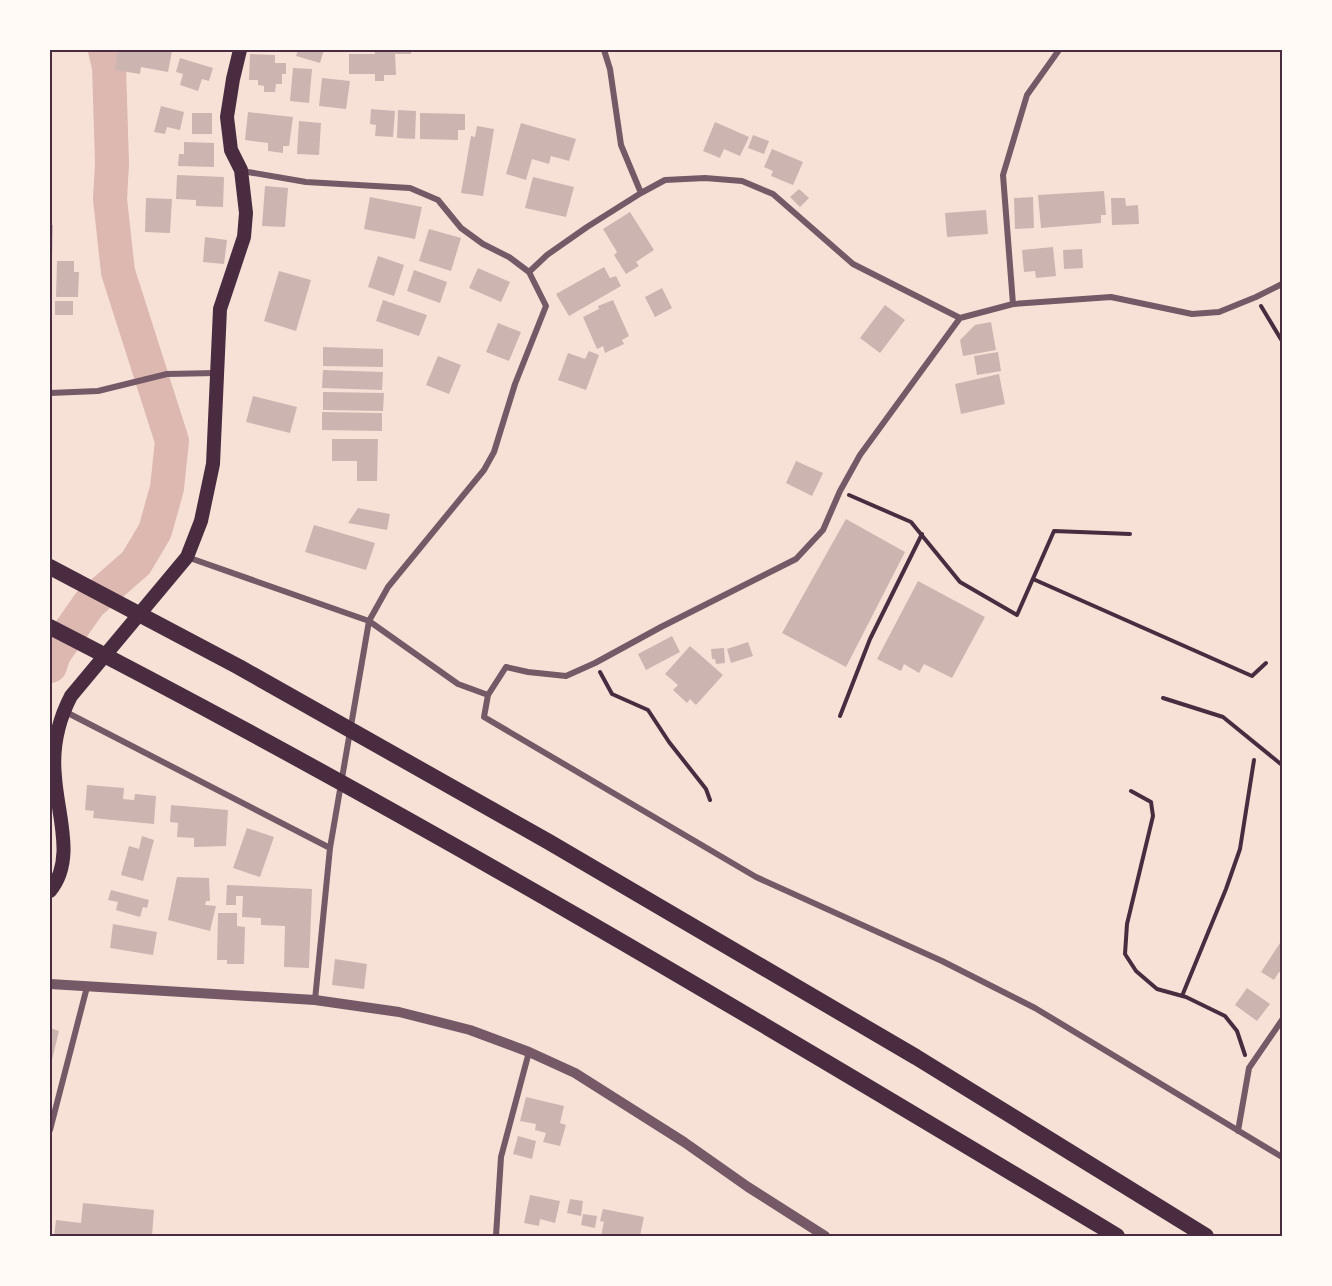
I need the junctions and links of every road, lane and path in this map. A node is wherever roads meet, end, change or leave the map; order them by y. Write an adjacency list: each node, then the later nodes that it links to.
1 (240, 50): 4 (main road)
2 (604, 50): 5 (street)
3 (1059, 50): 9 (street)
4 (241, 170): 6 (street); 12 (main road)
5 (641, 193): 6 (street); 10 (street)
6 (529, 272): 20 (street)
7 (1282, 284): 8 (street)
8 (1256, 297): 9 (street); 11 (path)
9 (1013, 304): 10 (street)
10 (960, 318): 14 (street)
11 (1282, 341)
12 (216, 373): 13 (street); 17 (main road)
13 (50, 393)
14 (840, 491): 15 (path); 22 (street)
15 (922, 534): 19 (path); 27 (path)
16 (1130, 534): 19 (path)
17 (187, 557): 20 (street); 26 (main road)
18 (50, 567): 47 (highway)
19 (1033, 579): 23 (path)
20 (369, 621): 24 (street); 32 (street)
21 (50, 627): 46 (highway)
22 (596, 663): 24 (street); 31 (path)
23 (1266, 663)
24 (488, 695): 42 (street)
25 (1163, 698): 29 (path)
26 (64, 711): 32 (street); 33 (main road)
27 (840, 716)
28 (1254, 760): 36 (path)
29 (1282, 765)
30 (1131, 791): 36 (path)
31 (710, 800)
32 (330, 848): 37 (street)
33 (50, 891)
34 (50, 984): 35 (street)
35 (87, 987): 37 (street); 41 (street)
36 (1182, 996): 40 (path)
37 (315, 1000): 39 (street)
38 (1282, 1020): 40 (street)
39 (530, 1052): 44 (street); 45 (street)
40 (1249, 1068): 42 (street)
41 (50, 1130)
42 (1238, 1131): 43 (street)
43 (1282, 1157)
44 (496, 1236)
45 (825, 1236)
46 (1117, 1236)
47 (1206, 1236)

